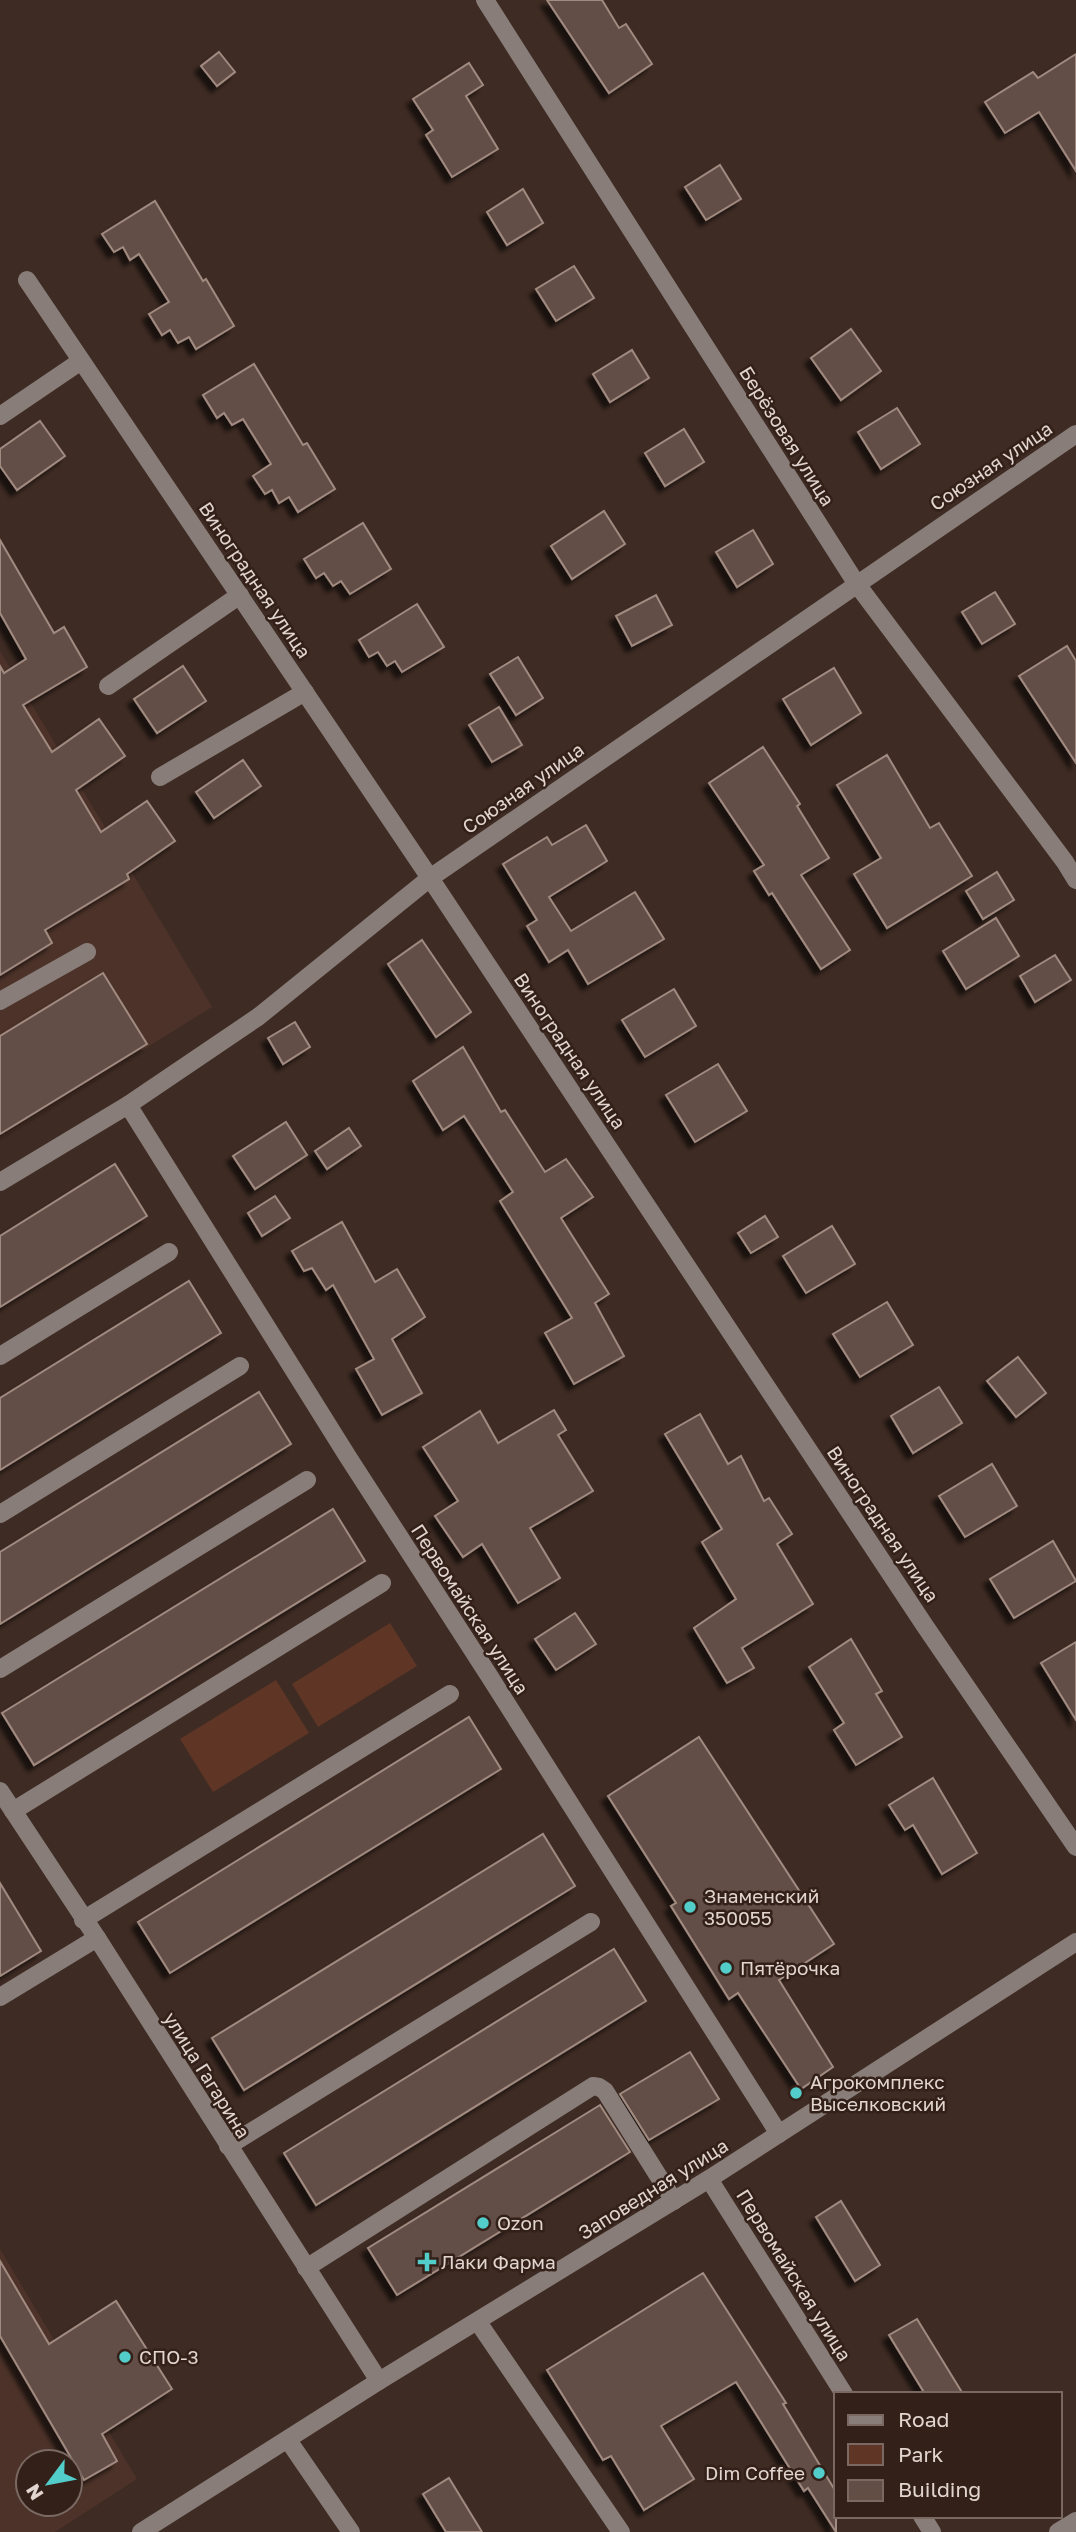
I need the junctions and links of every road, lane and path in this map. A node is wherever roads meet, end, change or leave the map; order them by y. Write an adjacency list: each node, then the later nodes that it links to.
1 (485, 0): 6 (street, Берёзовая улица)
2 (27, 281): 3 (street, Виноградная улица)
3 (81, 360): 4 (street); 7 (street, Виноградная улица)
4 (0, 416)
5 (1076, 434): 6 (street, Союзная улица)
6 (856, 583): 11 (street, Союзная улица); 12 (street, Берёзовая улица)
7 (240, 595): 8 (street); 9 (street, Виноградная улица)
8 (108, 686)
9 (305, 692): 10 (street); 11 (street, Виноградная улица)
10 (160, 777)
11 (430, 878): 15 (street, Союзная улица); 27 (street, Виноградная улица)
12 (1076, 880)
13 (87, 952): 14 (street)
14 (0, 1001)
15 (128, 1105): 16 (street, Союзная улица); 33 (street, Первомайская улица)
16 (0, 1182)
17 (169, 1252): 18 (street)
18 (0, 1356)
19 (240, 1366): 21 (street)
20 (307, 1480): 23 (street)
21 (0, 1514)
22 (382, 1583): 26 (street)
23 (0, 1669)
24 (450, 1694): 28 (street)
25 (0, 1791): 26 (street, улица Гагарина)
26 (13, 1811): 28 (street, улица Гагарина)
27 (1076, 1847)
28 (83, 1920): 30 (street, улица Гагарина)
29 (591, 1922): 34 (street)
30 (97, 1938): 32 (street); 34 (street, улица Гагарина)
31 (1076, 1942): 33 (street, Заповедная улица)
32 (0, 1997)
33 (779, 2134): 35 (street, Заповедная улица)
34 (228, 2146): 37 (street, улица Гагарина)
35 (709, 2179): 36 (street, Заповедная улица); 40 (street, Первомайская улица)
36 (674, 2201): 37 (street); 38 (street, Заповедная улица)
37 (306, 2267): 39 (street, улица Гагарина)
38 (478, 2322): 39 (street, Заповедная улица); 45 (street)
39 (379, 2381): 41 (street, Заповедная улица)
40 (844, 2392)
41 (288, 2440): 43 (street, Заповедная улица); 44 (street)
42 (1076, 2521): 46 (street)
43 (141, 2532)
44 (351, 2532)
45 (621, 2532)
46 (1058, 2532)

